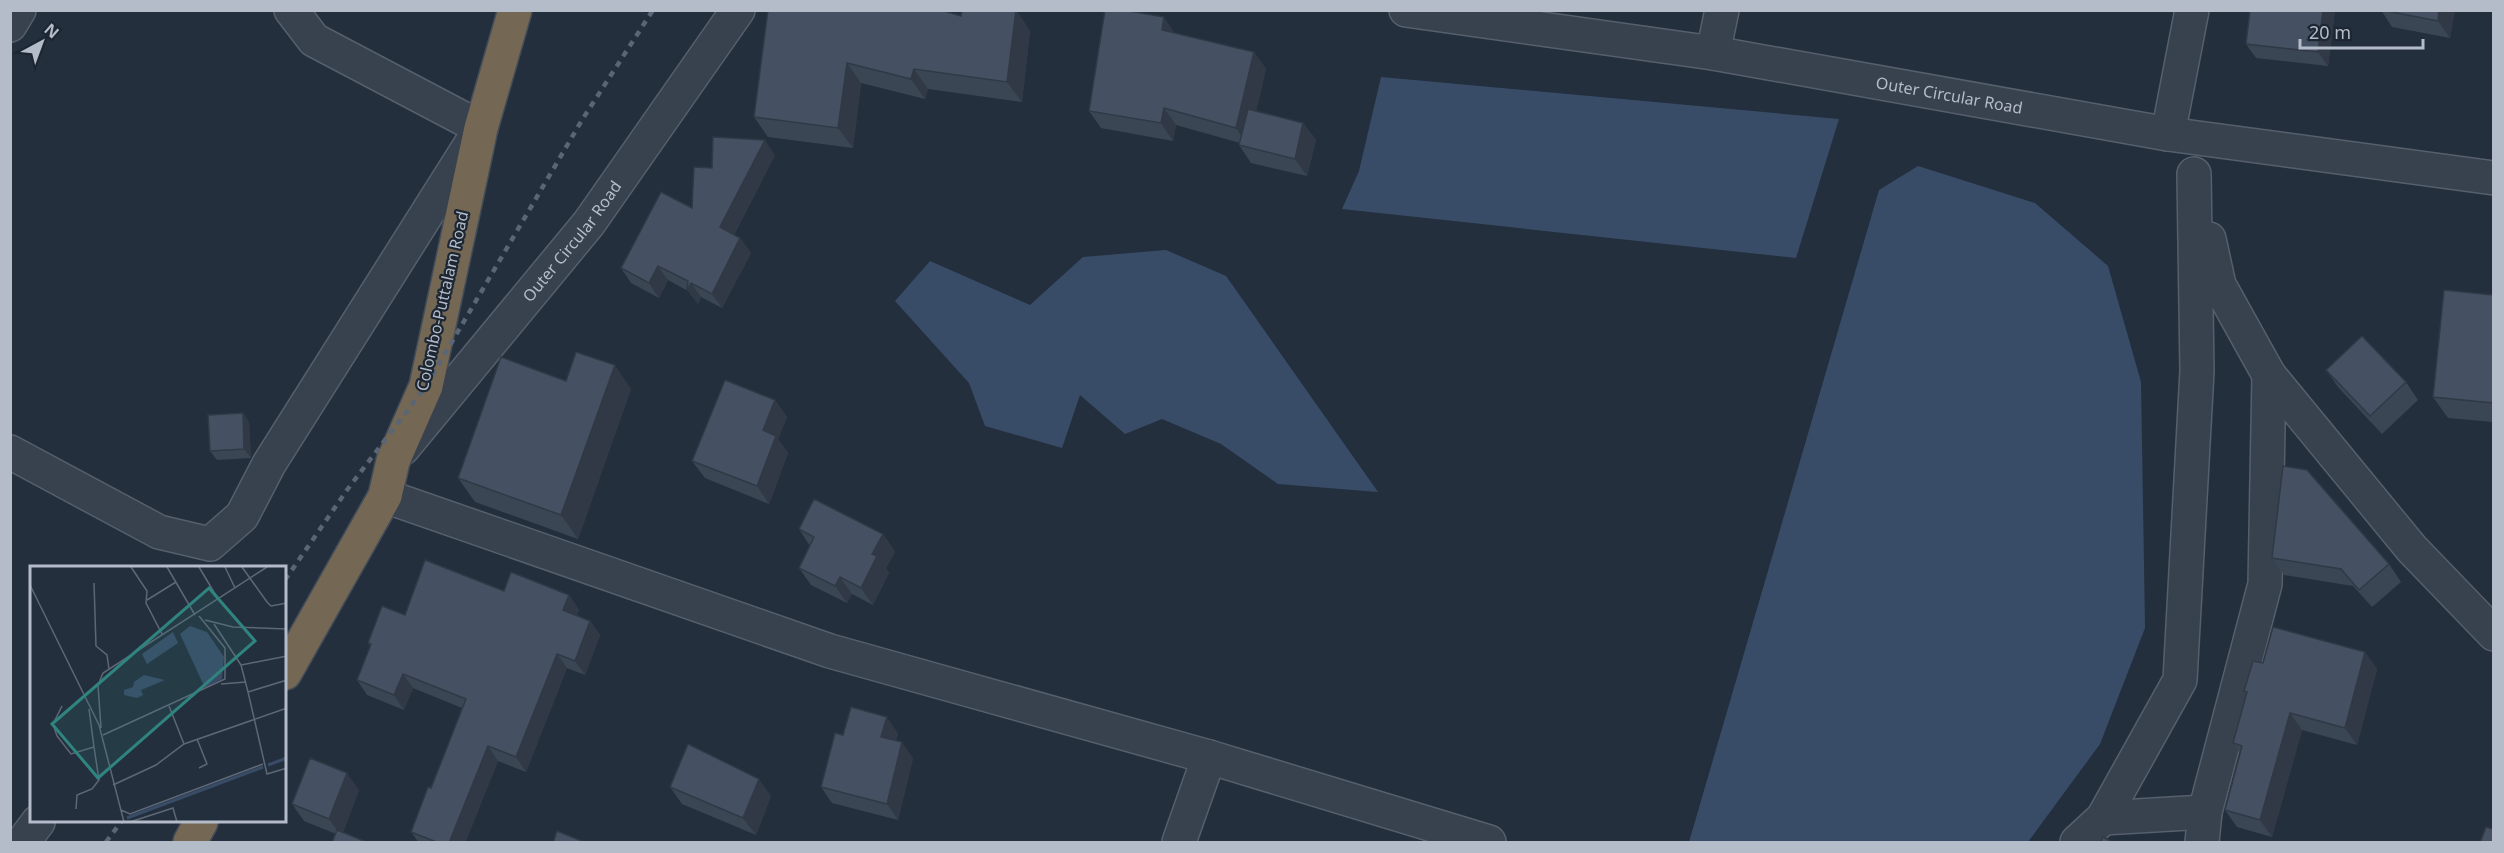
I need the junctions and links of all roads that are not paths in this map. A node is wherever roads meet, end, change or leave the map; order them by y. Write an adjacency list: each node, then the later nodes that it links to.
1 (19, 10): 8 (street)
2 (291, 10): 10 (street)
3 (515, 10): 10 (highway, Colombo-Puttalam Road)
4 (738, 10): 16 (street, Outer Circular Road)
5 (1406, 10): 9 (street, Outer Circular Road)
6 (1722, 10): 9 (street)
7 (2192, 10): 11 (street)
8 (10, 25)
9 (1713, 53): 11 (street, Outer Circular Road)
10 (481, 128): 16 (highway, Colombo-Puttalam Road); 18 (street)
11 (2183, 136): 12 (street); 13 (street, Outer Circular Road)
12 (2194, 174): 14 (street); 22 (street)
13 (2493, 178)
14 (2269, 375): 19 (street); 25 (street)
15 (10, 452): 18 (street)
16 (393, 461): 17 (highway, Colombo-Puttalam Road)
17 (385, 496): 20 (highway, Colombo-Puttalam Road); 21 (street)
18 (204, 556)
19 (2493, 634)
20 (286, 671)
21 (1209, 757): 28 (street); 29 (street)
22 (2103, 818): 25 (street); 30 (street)
23 (37, 823): 26 (street)
24 (200, 823): 27 (highway)
25 (2203, 827)
26 (22, 843)
27 (190, 843)
28 (1179, 843)
29 (1489, 843)
30 (2077, 843)

